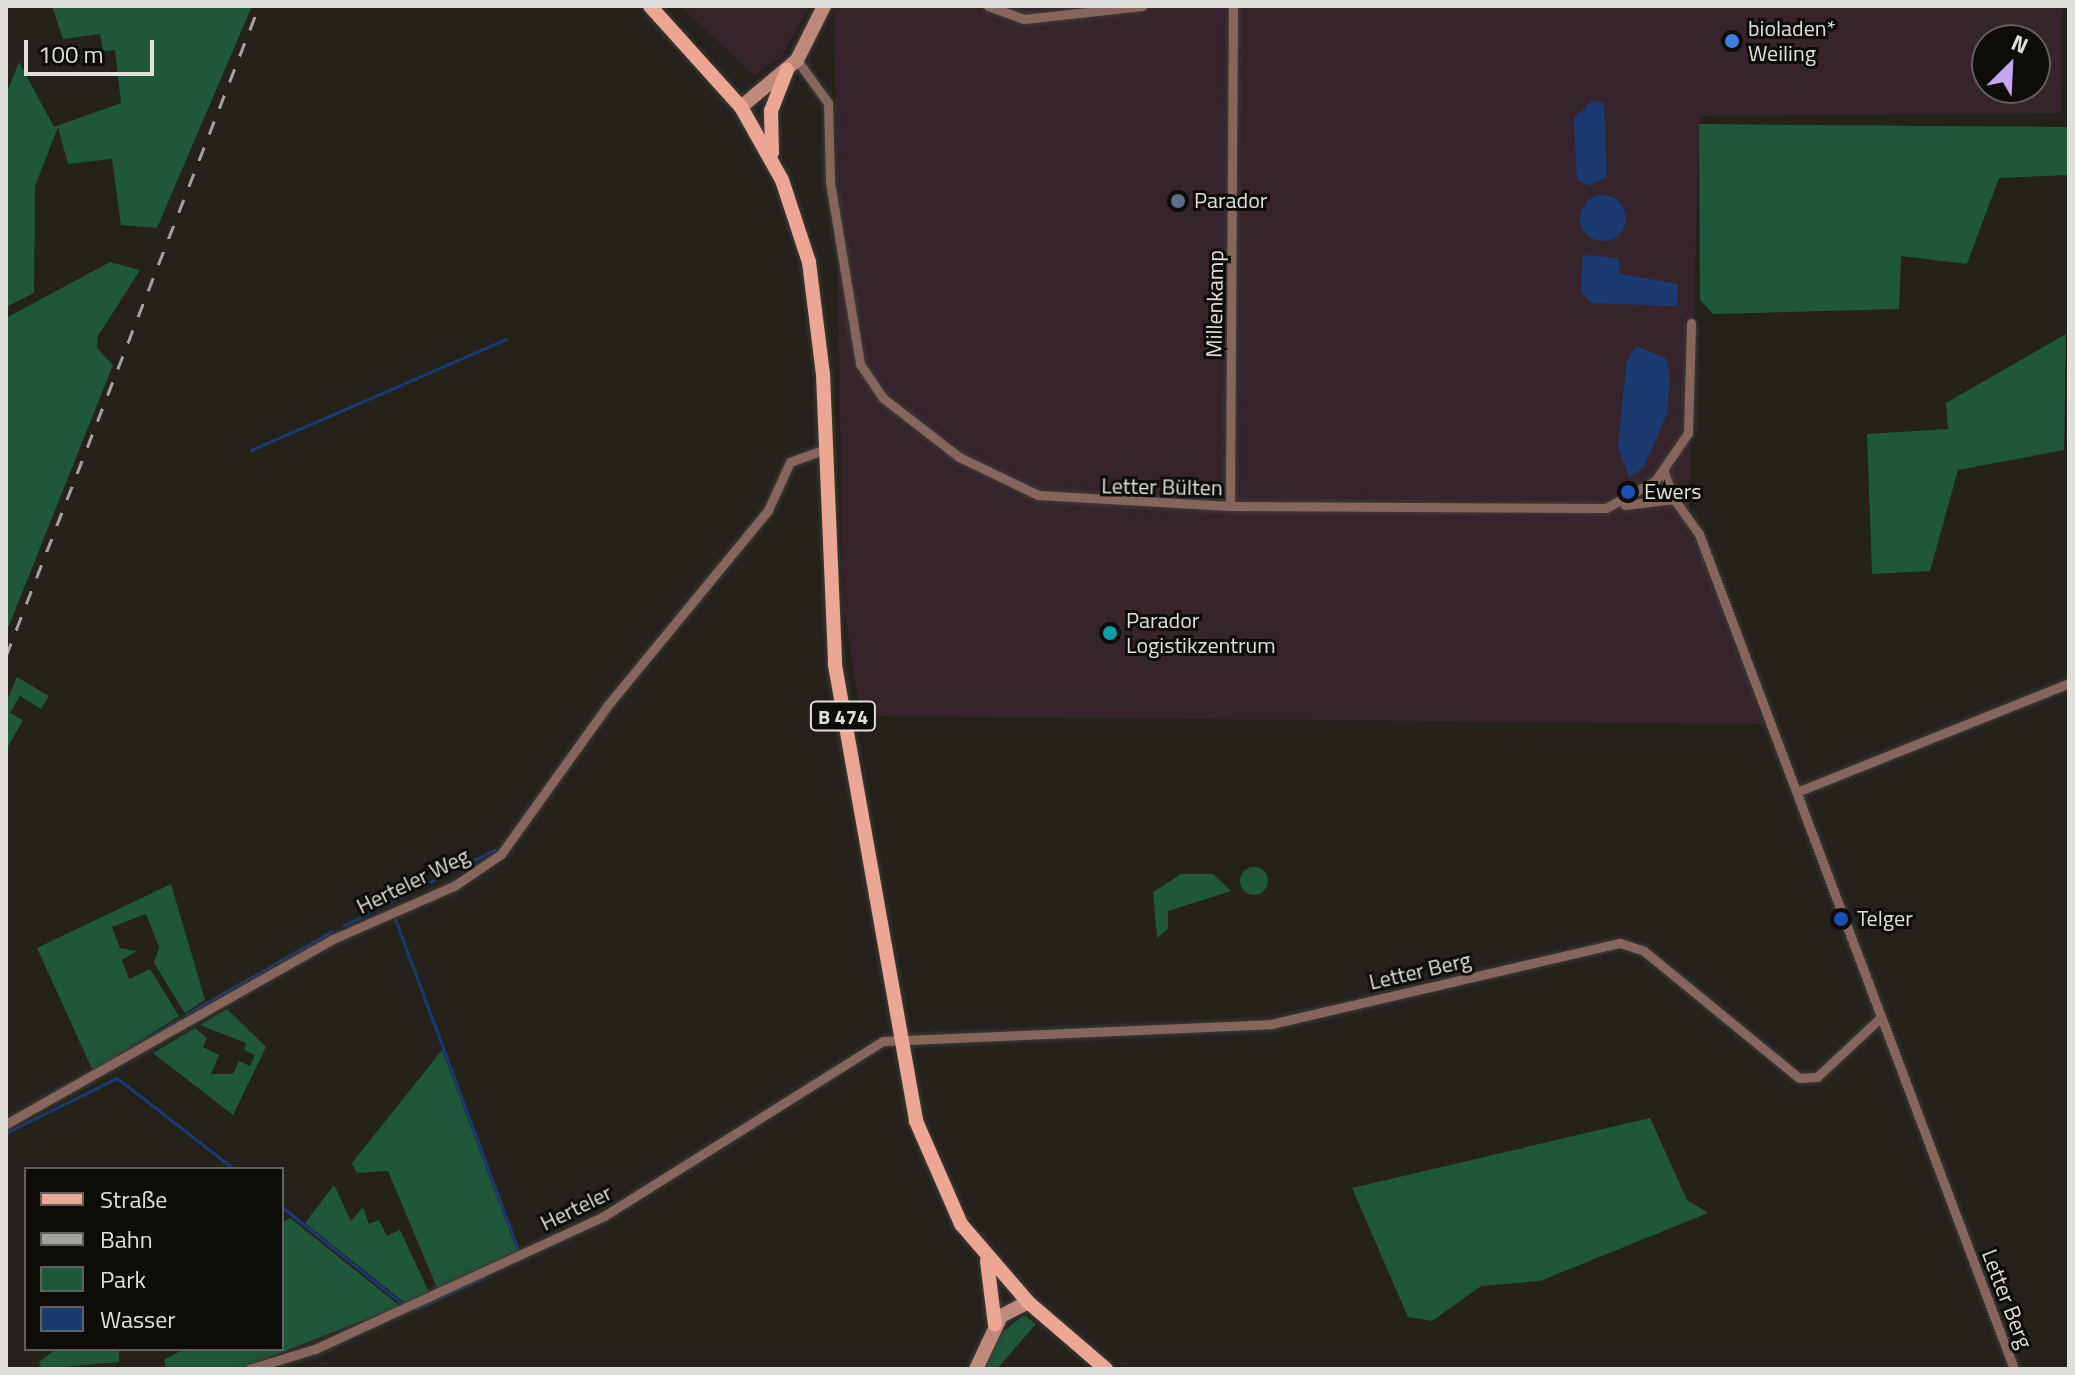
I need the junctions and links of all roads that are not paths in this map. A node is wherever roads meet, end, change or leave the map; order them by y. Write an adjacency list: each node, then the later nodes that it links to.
1 (650, 6): 7 (main road, B 474)
2 (824, 6): 6 (street)
3 (988, 6): 4 (street)
4 (1142, 6)
5 (1233, 6): 13 (street, Millenkamp)
6 (792, 65): 7 (street); 8 (main road); 13 (street, Letter Bülten)
7 (741, 107): 8 (main road, B 474)
8 (773, 161): 10 (main road, B 474)
9 (1691, 323): 11 (street)
10 (825, 449): 18 (main road, B 474); 19 (street, Herteler Weg)
11 (1664, 472): 12 (street); 14 (street)
12 (1674, 499): 14 (street); 16 (street, Letter Berg)
13 (1230, 506): 14 (street, Letter Bülten)
14 (1614, 506)
15 (2069, 683): 16 (street)
16 (1797, 792): 17 (street, Letter Berg)
17 (1880, 1018): 18 (street, Letter Berg); 27 (street, Letter Berg)
18 (897, 1039): 20 (main road, B 474); 24 (street, Herteler)
19 (6, 1124)
20 (984, 1254): 21 (main road, B 474); 22 (main road)
21 (1028, 1302): 22 (street); 23 (street); 26 (main road, B 474)
22 (995, 1325): 23 (street)
23 (989, 1341): 25 (street)
24 (249, 1369)
25 (976, 1369)
26 (1106, 1369)
27 (2014, 1369)

